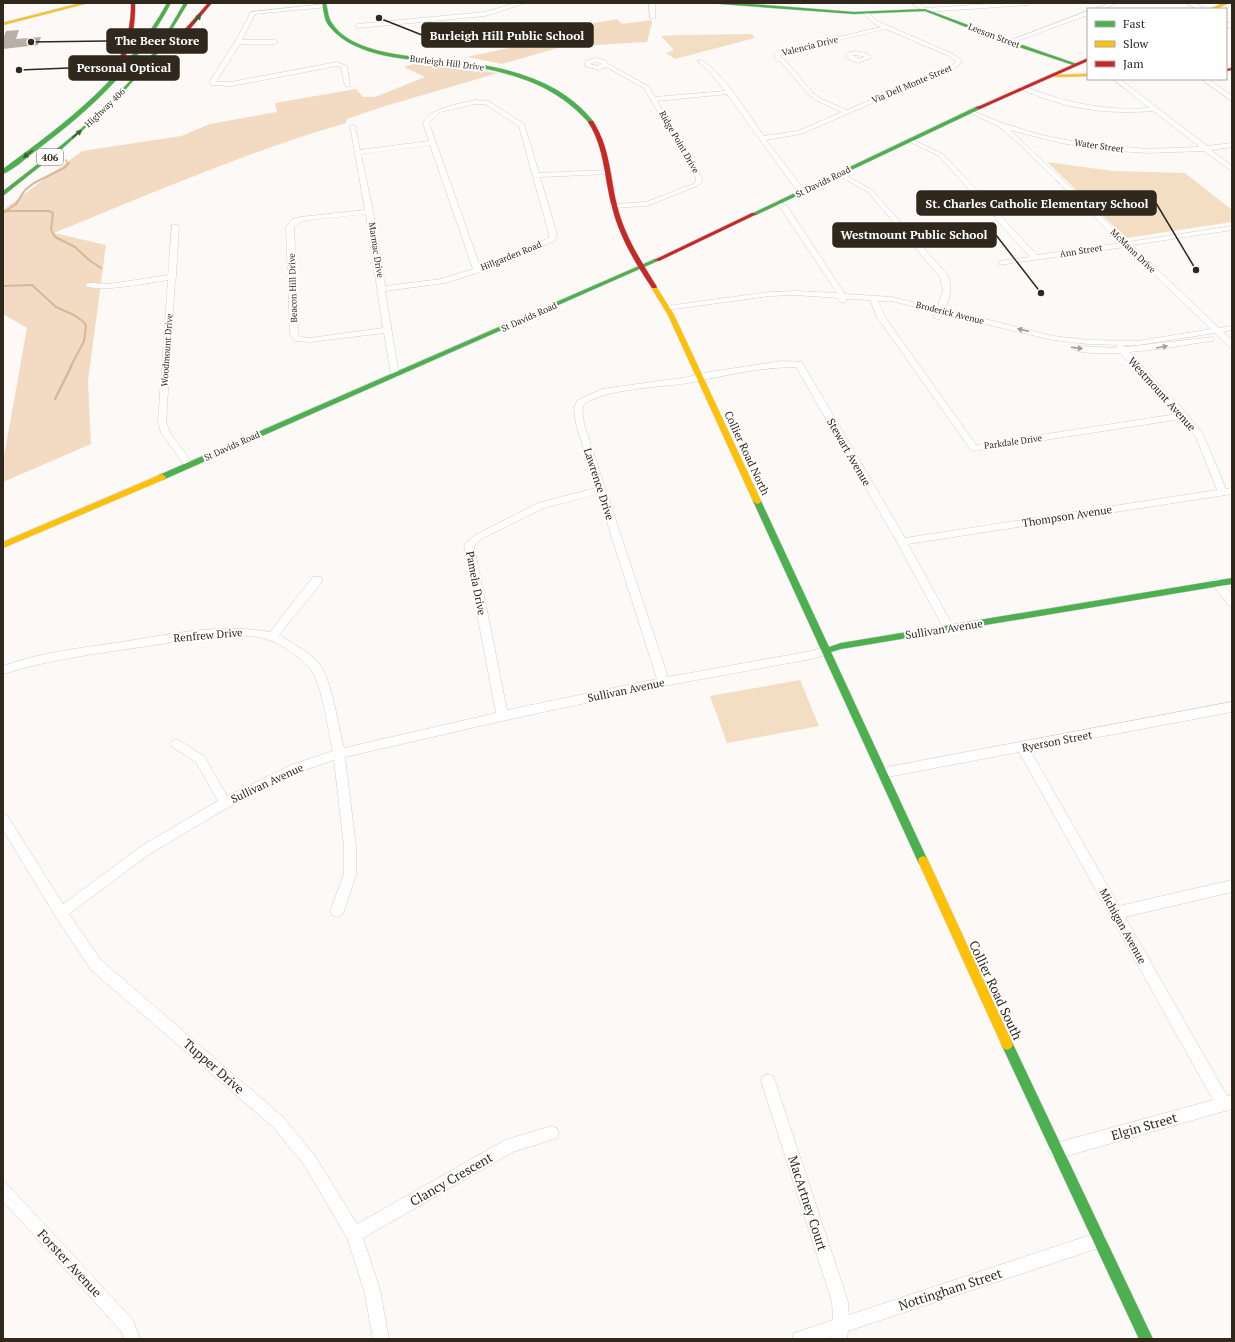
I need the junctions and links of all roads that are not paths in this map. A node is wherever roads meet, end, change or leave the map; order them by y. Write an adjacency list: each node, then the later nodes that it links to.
1 (71, 3): 23 (main road)
2 (86, 3): 24 (main road)
3 (133, 3): 48 (main road)
4 (169, 3): 48 (main road, Highway 406 / 406)
5 (186, 3): 51 (main road, Highway 406 / 406)
6 (210, 3): 51 (main road, one-way to 6)
7 (522, 3): 25 (street)
8 (652, 3): 22 (street)
9 (720, 3): 20 (main road)
10 (914, 3): 19 (street, Leeson Street)
11 (1028, 3): 19 (street)
12 (1114, 3): 16 (street)
13 (1188, 3): 17 (street)
14 (1227, 3): 18 (main road)
15 (325, 4): 28 (street); 64 (main road, Burleigh Hill Drive)
16 (1101, 8)
17 (1201, 8)
18 (1214, 8)
19 (925, 10): 20 (main road); 30 (main road, Leeson Street)
20 (866, 13): 26 (street, Via Dell Monte Street)
21 (1087, 13): 30 (street)
22 (653, 18)
23 (3, 20)
24 (3, 24)
25 (358, 26)
26 (888, 27): 27 (street, Valencia Drive); 49 (street, Via Dell Monte Street)
27 (832, 40): 31 (street); 49 (street, Valencia Drive)
28 (238, 42): 29 (street); 42 (street)
29 (275, 42)
30 (1009, 42): 37 (main road, Leeson Street)
31 (839, 45)
32 (846, 49): 33 (street)
33 (852, 53)
34 (1087, 59): 37 (main road, St Davids Road)
35 (700, 61): 44 (street)
36 (606, 64): 45 (street, Ridge Point Drive)
37 (1075, 64): 39 (main road, St Davids Road)
38 (1087, 75): 39 (main road)
39 (1048, 76): 43 (main road, St Davids Road)
40 (1117, 80): 47 (street)
41 (1205, 80): 46 (street)
42 (348, 86)
43 (1022, 87): 47 (street); 50 (main road, St Davids Road)
44 (729, 92): 45 (street); 55 (street)
45 (654, 99): 70 (street, Ridge Point Drive)
46 (1232, 99)
47 (1155, 109): 60 (street)
48 (80, 111): 63 (main road, Highway 406 / 406, one-way to 63)
49 (847, 112): 55 (street, Via Dell Monte Street)
50 (971, 112): 52 (street, Water Street); 56 (main road, St Davids Road)
51 (96, 119): 68 (main road, Highway 406 / 406, one-way to 51)
52 (998, 124): 54 (street, Water Street); 57 (street, McMann Drive)
53 (352, 126): 61 (street, Marmac Drive)
54 (1036, 135): 57 (street); 60 (street, Water Street)
55 (763, 138): 67 (street)
56 (909, 140): 65 (main road, St Davids Road); 75 (street)
57 (1018, 140): 74 (street, McMann Drive)
58 (432, 143): 61 (street); 66 (street, Hillgarden Road); 78 (street)
59 (1232, 145): 60 (street, Water Street)
60 (1205, 148): 62 (street)
61 (357, 152): 71 (street, Marmac Drive)
62 (1232, 169)
63 (3, 172)
64 (608, 172): 66 (street); 70 (main road, Burleigh Hill Drive)
65 (840, 174): 67 (main road, St Davids Road); 85 (street)
66 (537, 175): 78 (street, Hillgarden Road)
67 (802, 192): 69 (main road, St Davids Road)
68 (3, 194)
69 (778, 203): 77 (main road, St Davids Road); 82 (street)
70 (614, 206): 77 (main road, Burleigh Hill Drive)
71 (369, 212): 81 (street, Marmac Drive); 87 (street, Beacon Hill Drive)
72 (175, 227): 79 (street, Woodmount Drive)
73 (1232, 228): 74 (street, Ann Street)
74 (1126, 244): 75 (street, Ann Street); 88 (street, McMann Drive)
75 (1035, 258): 76 (street, Ann Street)
76 (1002, 263)
77 (642, 267): 84 (main road, Collier Road North); 93 (main road, St Davids Road)
78 (477, 270): 81 (street, Hillgarden Road)
79 (173, 277): 80 (street); 96 (street, Woodmount Drive)
80 (89, 285)
81 (382, 289): 87 (street, Marmac Drive)
82 (842, 298): 83 (street, Broderick Avenue); 84 (street, Broderick Avenue)
83 (874, 301): 85 (street, Broderick Avenue); 95 (street, Parkdale Drive)
84 (669, 312): 94 (main road, Collier Road North)
85 (938, 314): 90 (street, Broderick Avenue, one-way to 85); 92 (street, Broderick Avenue, one-way to 92)
86 (1232, 328): 88 (street, Broderick Avenue)
87 (388, 330): 93 (street, Marmac Drive)
88 (1217, 331): 89 (street, McMann Drive); 90 (street, Broderick Avenue)
89 (1228, 336): 91 (street, McMann Drive); 92 (street, Broderick Avenue, one-way to 89)
90 (1117, 343): 92 (street, Westmount Avenue)
91 (1232, 345)
92 (1124, 350): 95 (street, Westmount Avenue)
93 (395, 375): 96 (main road, St Davids Road)
94 (700, 377): 97 (street, Lawrence Drive); 99 (street, Stewart Avenue); 107 (main road, Collier Road North)
95 (1184, 416): 98 (street, Westmount Avenue)
96 (189, 465): 100 (main road, St Davids Road)
97 (601, 490): 109 (street, Lawrence Drive); 111 (street, Pamela Drive)
98 (1227, 491): 99 (street, Thompson Avenue)
99 (902, 542): 105 (street, Stewart Avenue)
100 (3, 545)
101 (316, 580): 106 (street)
102 (1232, 581): 103 (main road, Sullivan Avenue)
103 (1218, 583): 104 (street); 105 (main road, Sullivan Avenue)
104 (1232, 602)
105 (949, 628): 107 (main road, Sullivan Avenue)
106 (272, 636): 108 (street, Renfrew Drive); 114 (street, Renfrew Drive)
107 (825, 651): 109 (street, Sullivan Avenue); 115 (main road, Collier Road South)
108 (3, 670)
109 (664, 682): 111 (street, Sullivan Avenue)
110 (1232, 707): 113 (street, Ryerson Street)
111 (502, 716): 114 (street, Sullivan Avenue)
112 (176, 744): 116 (street)
113 (1022, 747): 115 (street, Ryerson Street); 121 (street, Michigan Avenue)
114 (339, 754): 116 (street, Sullivan Avenue); 119 (street, Renfrew Drive)
115 (882, 773): 125 (main road, Collier Road South)
116 (225, 803): 120 (street, Sullivan Avenue)
117 (3, 819): 120 (street, Tupper Drive)
118 (1232, 886): 121 (street)
119 (337, 911)
120 (60, 913): 127 (street, Tupper Drive)
121 (1116, 913): 123 (street, Michigan Avenue)
122 (768, 1081): 129 (street, MacArtney Court)
123 (1227, 1103): 125 (street, Elgin Street)
124 (552, 1133): 127 (street, Clancy Crescent)
125 (1056, 1151): 128 (main road, Collier Road South)
126 (3, 1190): 130 (street, Forster Avenue)
127 (354, 1234): 131 (street, Tupper Drive)
128 (1099, 1240): 129 (street, Nottingham Street); 133 (main road, Collier Road South)
129 (840, 1332): 132 (street, Nottingham Street)
130 (132, 1339)
131 (381, 1339)
132 (800, 1339)
133 (1146, 1339)

